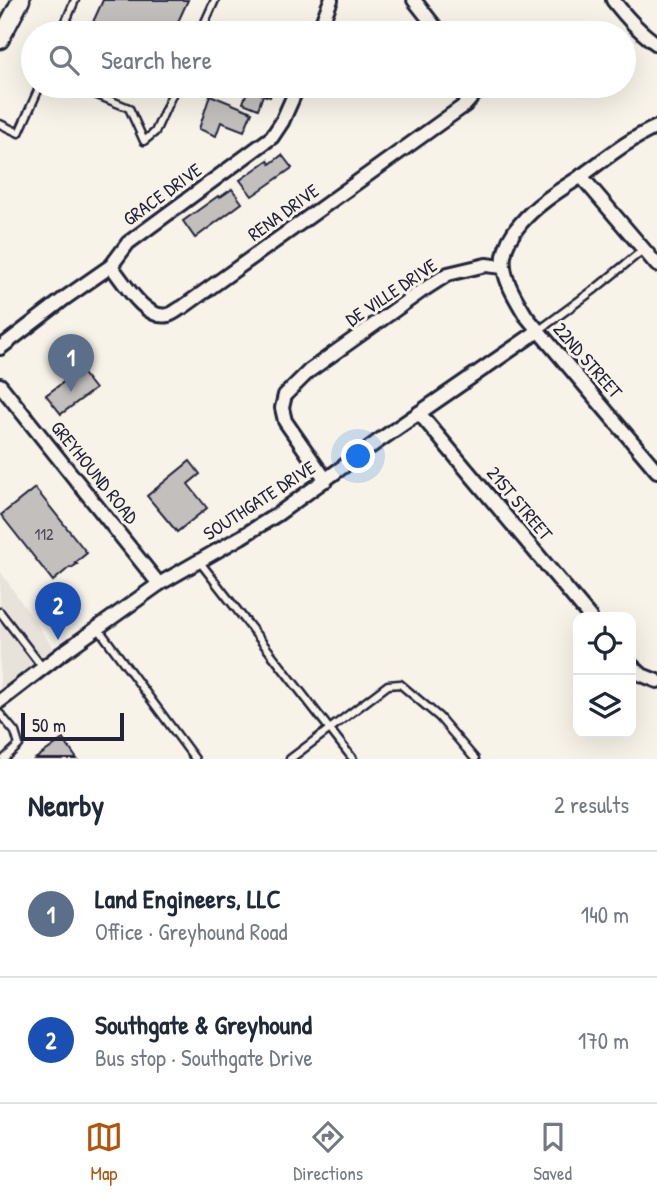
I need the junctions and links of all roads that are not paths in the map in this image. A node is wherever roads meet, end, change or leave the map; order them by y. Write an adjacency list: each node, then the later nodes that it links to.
1 (21, 0): 13 (main road)
2 (215, 0): 8 (lane)
3 (331, 0): 9 (street)
4 (414, 0): 10 (street)
5 (612, 0): 11 (street)
6 (74, 1): 7 (lane)
7 (66, 21)
8 (205, 21)
9 (323, 21)
10 (431, 21)
11 (630, 21)
12 (636, 27): 14 (street)
13 (0, 40)
14 (657, 44)
15 (35, 98): 20 (lane)
16 (104, 98): 17 (lane)
17 (171, 98)
18 (293, 98): 25 (street, GRACE DRIVE)
19 (471, 98): 25 (street, RENA DRIVE)
20 (0, 124)
21 (657, 127): 22 (street)
22 (581, 176): 23 (street); 26 (street)
23 (644, 249): 24 (street); 27 (lane)
24 (657, 265)
25 (111, 266): 28 (street, GRACE DRIVE)
26 (503, 267): 27 (street, 22ND STREET); 32 (street, DE VILLE DRIVE)
27 (538, 331): 30 (street, SOUTHGATE DRIVE); 31 (street, 22ND STREET)
28 (0, 348)
29 (0, 385): 34 (street, GREYHOUND ROAD)
30 (419, 413): 32 (street, SOUTHGATE DRIVE); 36 (street, 21ST STREET)
31 (657, 471)
32 (326, 480): 33 (street, SOUTHGATE DRIVE)
33 (199, 561): 34 (street, SOUTHGATE DRIVE); 45 (lane)
34 (159, 584): 39 (street, SOUTHGATE DRIVE)
35 (0, 612): 37 (lane)
36 (586, 612)
37 (5, 619): 38 (lane); 40 (lane)
38 (0, 626)
39 (98, 628): 40 (street, SOUTHGATE DRIVE); 47 (lane)
40 (43, 668): 43 (street, SOUTHGATE DRIVE)
41 (636, 670): 42 (street)
42 (657, 681)
43 (0, 701)
44 (0, 714): 46 (lane)
45 (331, 729): 48 (lane); 49 (lane); 50 (lane)
46 (4, 759)
47 (195, 759)
48 (290, 759)
49 (353, 759)
50 (475, 759)

